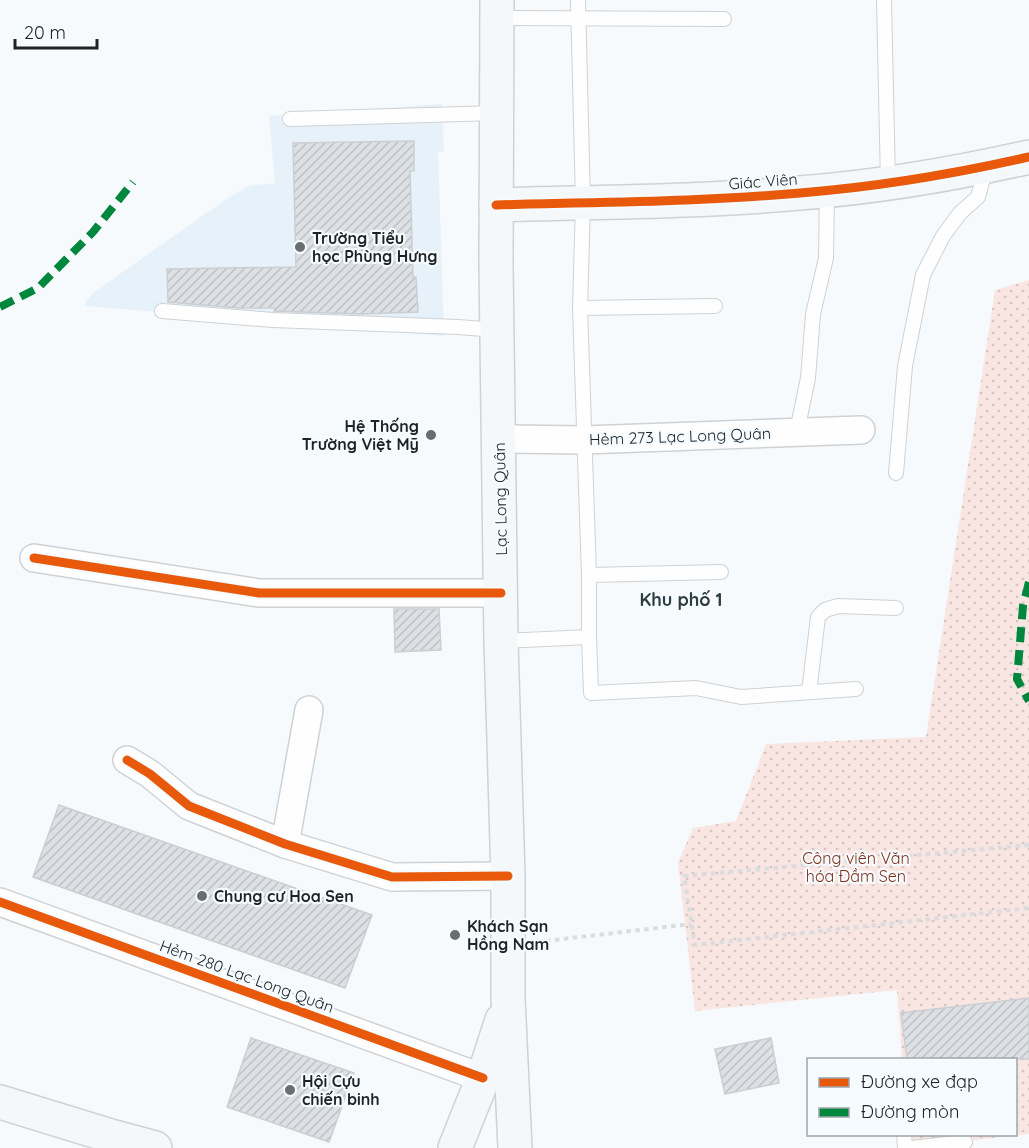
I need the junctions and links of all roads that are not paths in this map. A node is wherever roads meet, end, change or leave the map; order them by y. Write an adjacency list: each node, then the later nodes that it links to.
1 (578, 0): 4 (lane)
2 (884, 0): 10 (lane)
3 (497, 9): 4 (lane); 6 (main road, Lạc Long Quân)
4 (578, 18): 5 (lane); 12 (lane)
5 (724, 19)
6 (496, 113): 7 (lane); 13 (main road, Lạc Long Quân)
7 (290, 119)
8 (1029, 157): 9 (main road, Giác Viên)
9 (986, 167): 10 (main road, Giác Viên); 22 (lane)
10 (888, 183): 11 (main road, Giác Viên)
11 (827, 191): 12 (main road, Giác Viên); 19 (lane)
12 (583, 203): 13 (main road, Giác Viên); 15 (lane)
13 (496, 205): 17 (main road, Lạc Long Quân)
14 (716, 306): 15 (lane)
15 (580, 308): 21 (lane)
16 (162, 311): 17 (lane)
17 (497, 330): 20 (main road, Lạc Long Quân)
18 (861, 430): 19 (street, Hẻm 273 Lạc Long Quân)
19 (797, 431): 21 (street, Hẻm 273 Lạc Long Quân)
20 (499, 439): 21 (street, Hẻm 273 Lạc Long Quân); 26 (main road, Lạc Long Quân)
21 (584, 440): 25 (lane)
22 (896, 473)
23 (34, 558): 26 (street)
24 (721, 572): 25 (lane)
25 (589, 575): 28 (lane)
26 (501, 593): 29 (main road, Lạc Long Quân)
27 (896, 608): 31 (lane)
28 (589, 637): 29 (lane); 31 (lane)
29 (501, 641): 35 (main road, Lạc Long Quân)
30 (856, 689): 31 (lane)
31 (809, 692)
32 (309, 710): 34 (street)
33 (127, 760): 34 (street)
34 (285, 844): 35 (street)
35 (508, 876): 37 (main road, Lạc Long Quân)
36 (0, 902): 38 (street, Hẻm 280 Lạc Long Quân)
37 (508, 998): 38 (main road); 46 (main road)
38 (483, 1078): 40 (main road)
39 (0, 1102): 42 (main road)
40 (469, 1113): 44 (main road); 45 (main road)
41 (965, 1142): 47 (lane)
42 (112, 1143): 43 (main road)
43 (155, 1148)
44 (429, 1148)
45 (456, 1148)
46 (515, 1148)
47 (912, 1148)

